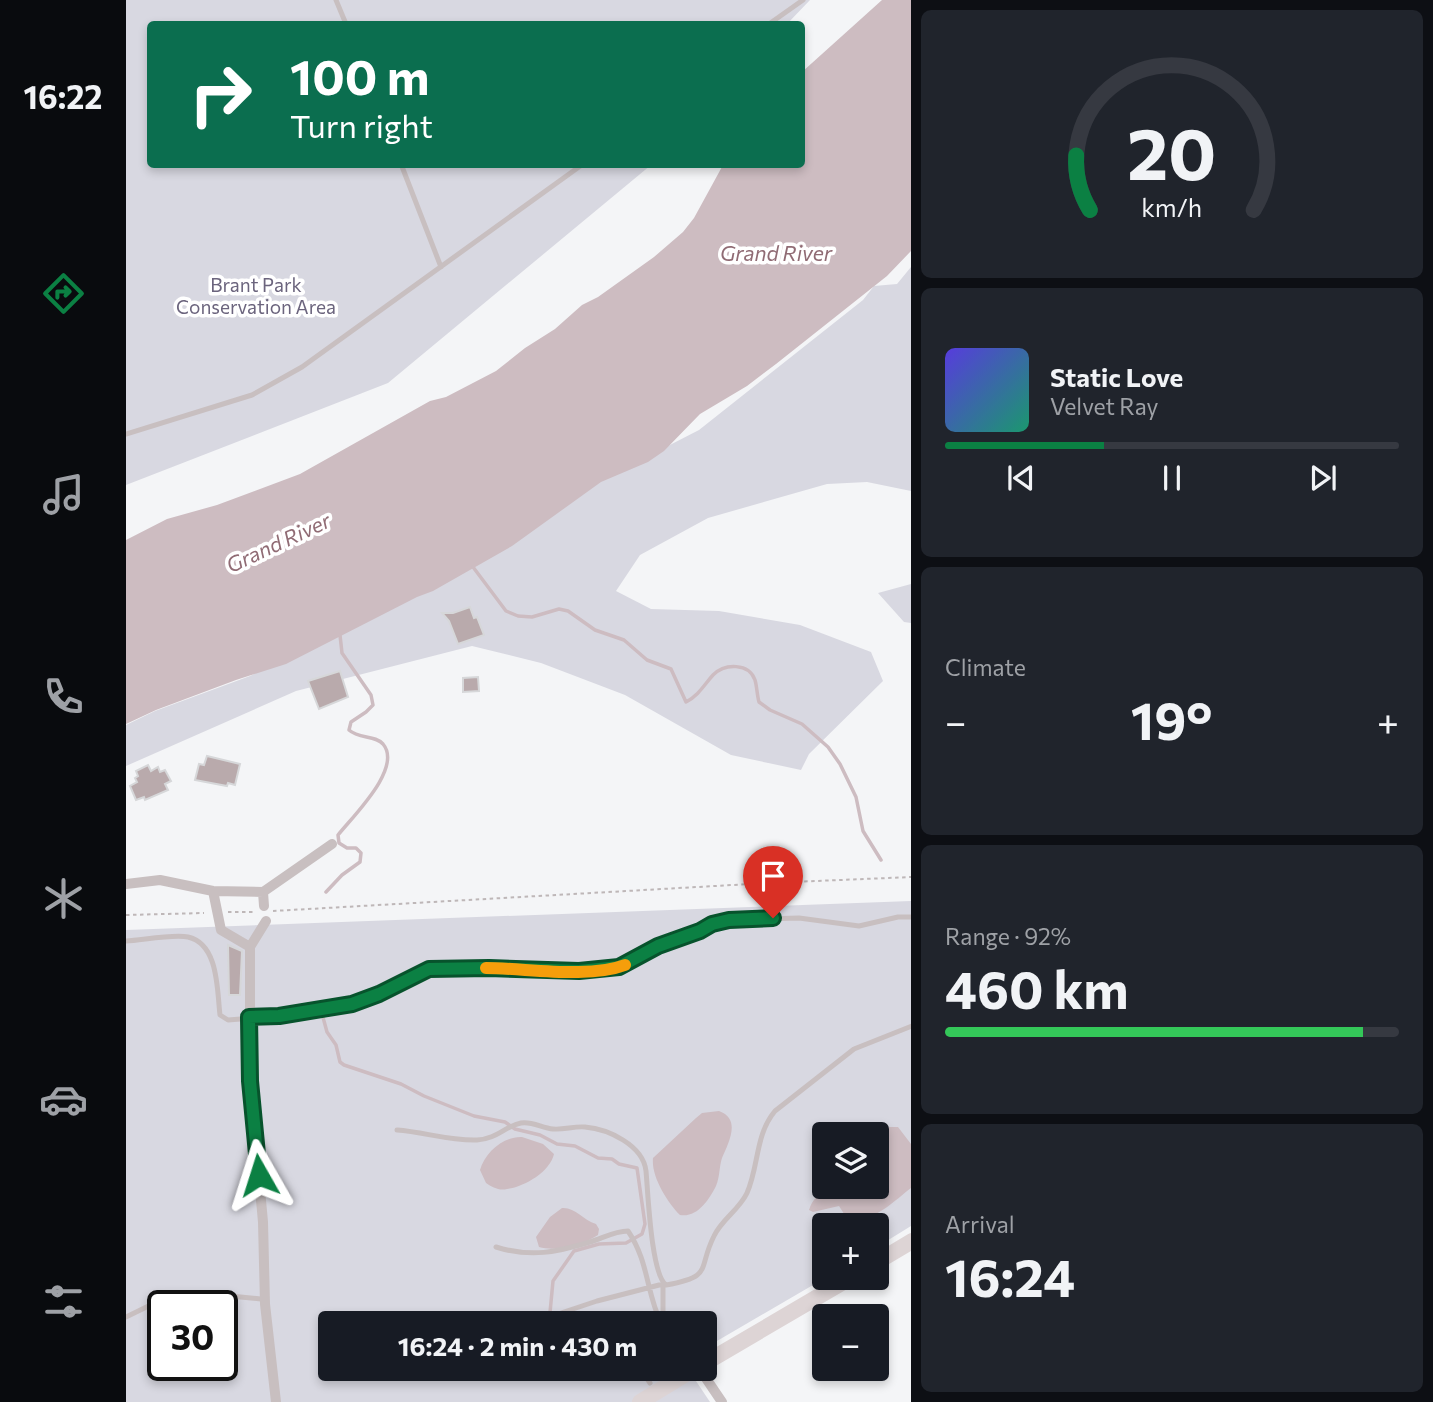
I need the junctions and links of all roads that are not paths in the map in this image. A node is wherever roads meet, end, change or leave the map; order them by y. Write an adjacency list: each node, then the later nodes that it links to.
1 (336, 0): 3 (lane)
2 (803, 0): 4 (lane)
3 (345, 21)
4 (773, 21)
5 (403, 168): 7 (lane)
6 (577, 168): 7 (lane)
7 (441, 267): 8 (lane)
8 (126, 434)
9 (332, 844): 12 (street)
10 (126, 884): 11 (street)
11 (213, 891): 12 (street); 15 (street)
12 (263, 892): 15 (street)
13 (911, 917): 16 (lane)
14 (126, 941): 16 (lane)
15 (250, 947): 16 (street)
16 (249, 1017): 33 (street)
17 (911, 1026): 22 (lane)
18 (397, 1130): 22 (lane)
19 (911, 1242): 21 (main road)
20 (496, 1247): 23 (lane)
21 (889, 1255)
22 (663, 1284): 23 (lane); 28 (lane)
23 (650, 1288): 26 (lane); 27 (lane)
24 (830, 1290): 30 (main road)
25 (261, 1299): 29 (lane)
26 (567, 1311)
27 (655, 1311)
28 (663, 1311)
29 (126, 1317)
30 (717, 1356)
31 (675, 1381): 34 (main road)
32 (707, 1381): 35 (street)
33 (276, 1402)
34 (640, 1402)
35 (722, 1402)

